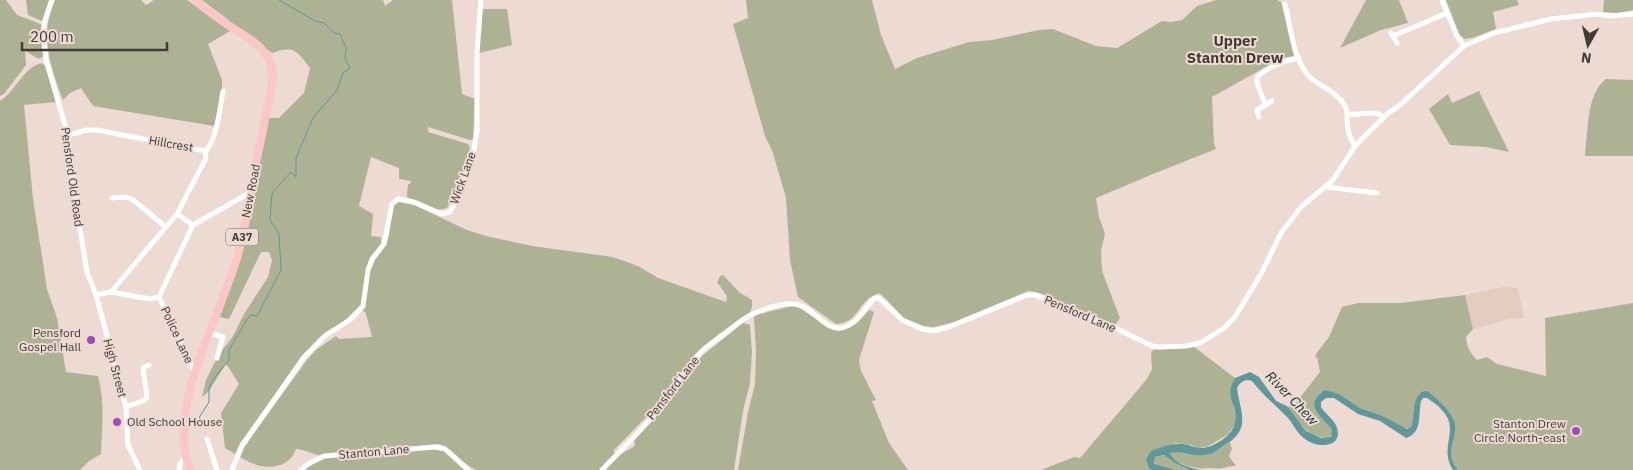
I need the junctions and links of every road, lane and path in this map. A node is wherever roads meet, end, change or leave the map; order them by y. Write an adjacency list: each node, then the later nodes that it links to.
1 (52, 0): 17 (street, Pensford Old Road)
2 (195, 0): 21 (highway, New Road / A37)
3 (481, 0): 41 (street, Wick Lane)
4 (1442, 0): 6 (street)
5 (1285, 4): 10 (street)
6 (1447, 13): 8 (street); 9 (street)
7 (1633, 14): 9 (street, Pensford Lane)
8 (1397, 43)
9 (1464, 46): 15 (street, Pensford Lane)
10 (1299, 58): 13 (street); 14 (street)
11 (223, 91): 19 (street)
12 (1272, 101): 13 (street)
13 (1266, 104): 16 (street)
14 (1348, 114): 15 (street); 18 (street)
15 (1384, 117): 18 (street, Pensford Lane)
16 (1259, 118)
17 (68, 135): 19 (street, Hillcrest); 28 (street, Pensford Old Road)
18 (1355, 146): 20 (street, Pensford Lane)
19 (205, 152): 24 (street, Hillcrest)
20 (1326, 187): 22 (street); 44 (street, Pensford Lane)
21 (251, 192): 25 (street); 30 (highway, New Road / A37)
22 (1377, 193)
23 (112, 198): 26 (street)
24 (177, 214): 25 (street); 26 (street, Hillcrest)
25 (192, 225): 29 (street)
26 (166, 227): 27 (street, Hillcrest)
27 (110, 292): 28 (street); 29 (street)
28 (96, 295): 34 (street, High Street)
29 (159, 297): 33 (street, Police Lane)
30 (210, 333): 31 (street); 33 (highway, New Road / A37)
31 (217, 358)
32 (148, 365): 34 (street)
33 (195, 374): 36 (highway, New Road / A37)
34 (126, 407): 37 (street, High Street)
35 (207, 439): 40 (street)
36 (185, 456): 38 (street); 39 (highway, New Road / A37)
37 (140, 470)
38 (179, 470)
39 (190, 470)
40 (217, 470)
41 (232, 470)
42 (301, 470): 43 (street, Stanton Lane)
43 (468, 470)
44 (602, 470)

